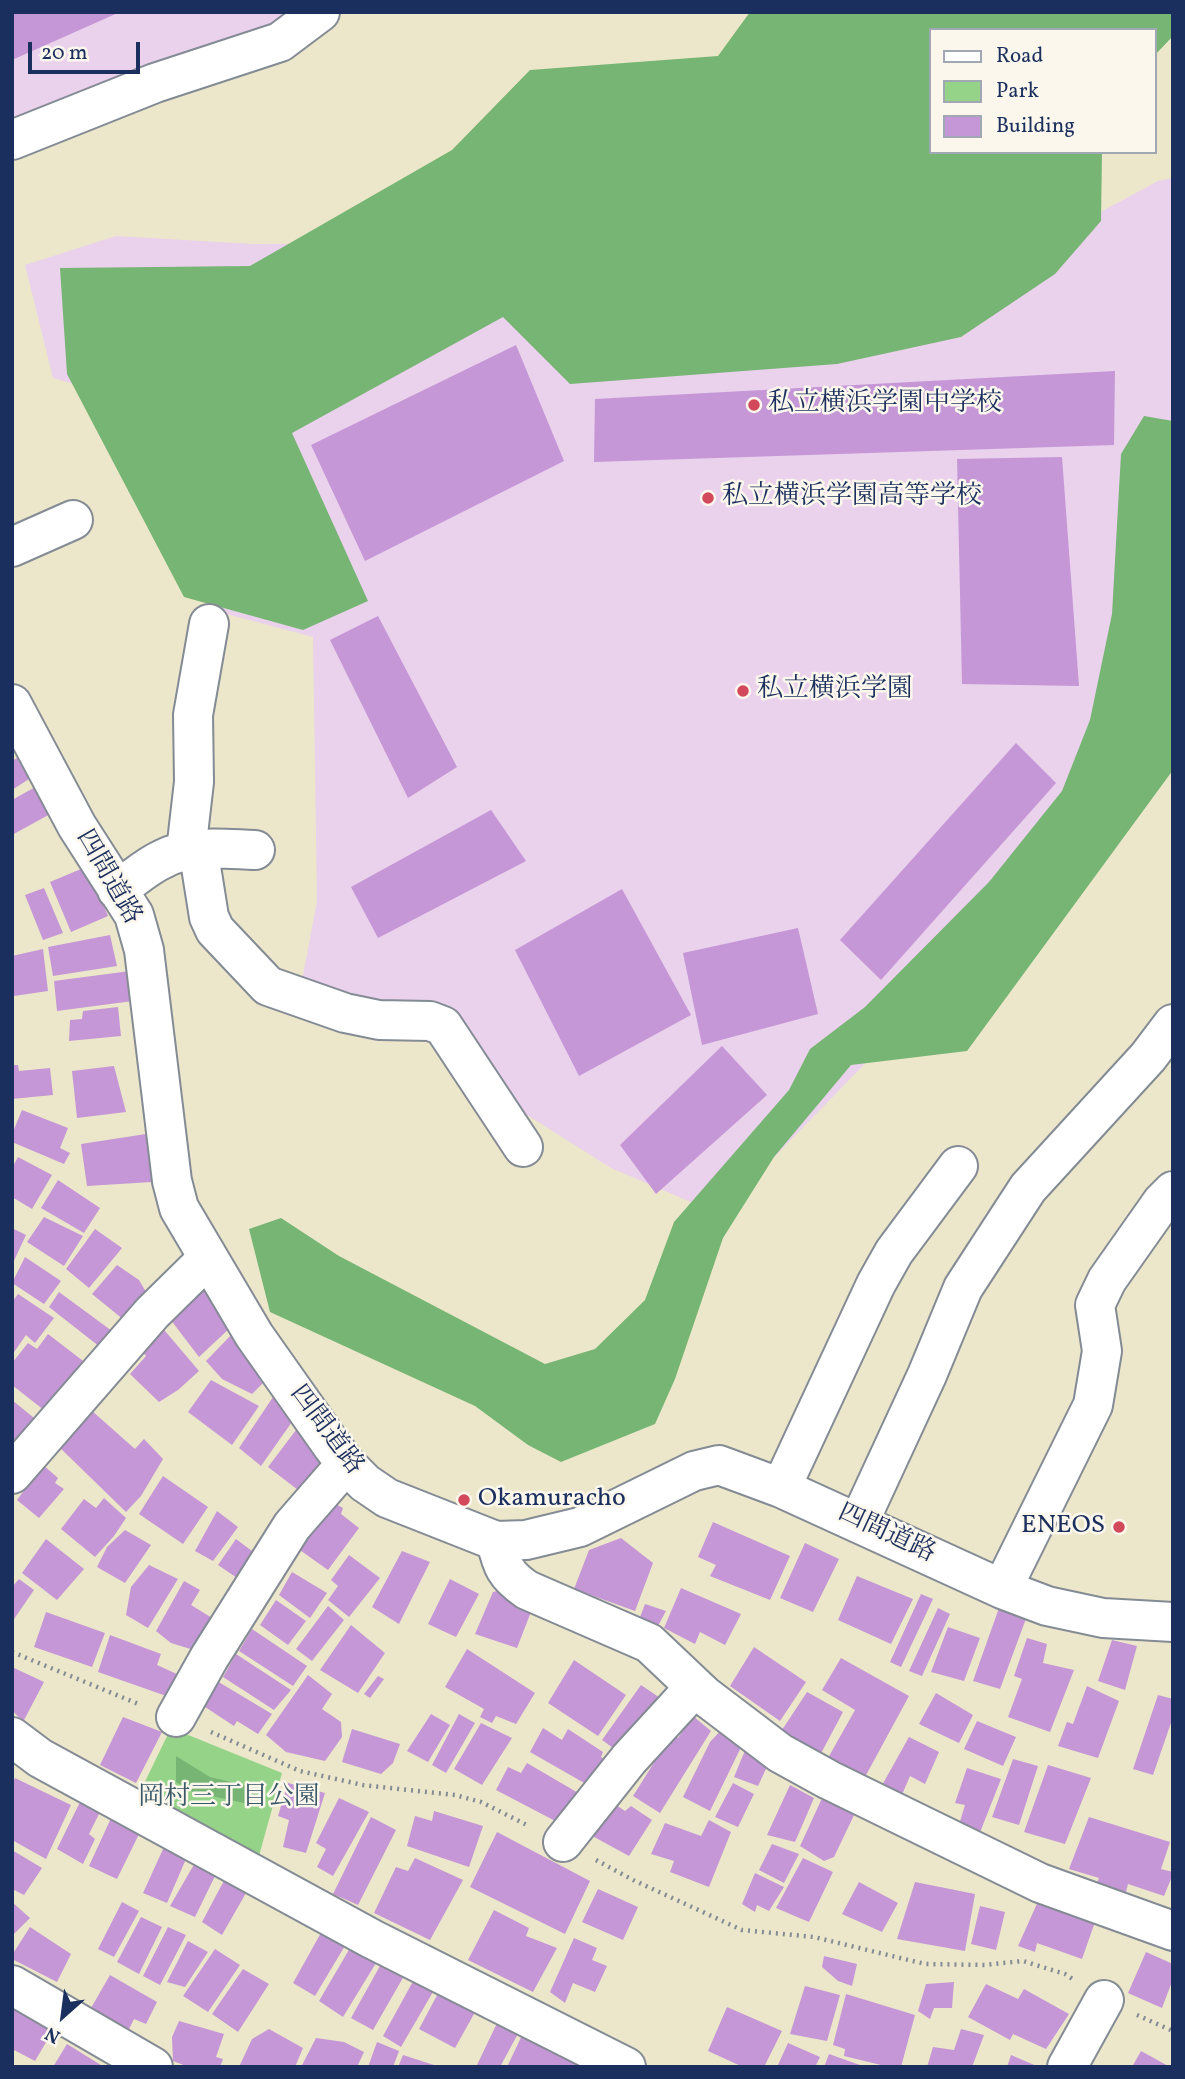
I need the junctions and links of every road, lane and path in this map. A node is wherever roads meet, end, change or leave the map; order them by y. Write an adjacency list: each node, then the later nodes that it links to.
1 (320, 12): 2 (street)
2 (12, 140)
3 (73, 520): 4 (street)
4 (12, 547)
5 (209, 624): 7 (street)
6 (12, 705): 9 (street, 四間道路)
7 (192, 849): 8 (street); 9 (street); 11 (street)
8 (255, 850)
9 (117, 890): 14 (street, 四間道路)
10 (1173, 1024): 18 (street)
11 (523, 1147)
12 (958, 1166): 17 (street)
13 (1173, 1191): 20 (street)
14 (208, 1258): 15 (street, 四間道路); 16 (street)
15 (346, 1464): 19 (street, 四間道路); 23 (street)
16 (12, 1474)
17 (781, 1488): 18 (street, 四間道路); 19 (street, 四間道路)
18 (859, 1521): 20 (street, 四間道路)
19 (496, 1541): 22 (street)
20 (1002, 1589): 21 (street, 四間道路)
21 (1173, 1622)
22 (695, 1687): 25 (street); 26 (street)
23 (176, 1717)
24 (12, 1737): 30 (street)
25 (563, 1843)
26 (1173, 1931)
27 (12, 1985): 29 (street)
28 (1104, 2000): 31 (street)
29 (153, 2067)
30 (626, 2067)
31 (1067, 2067)

